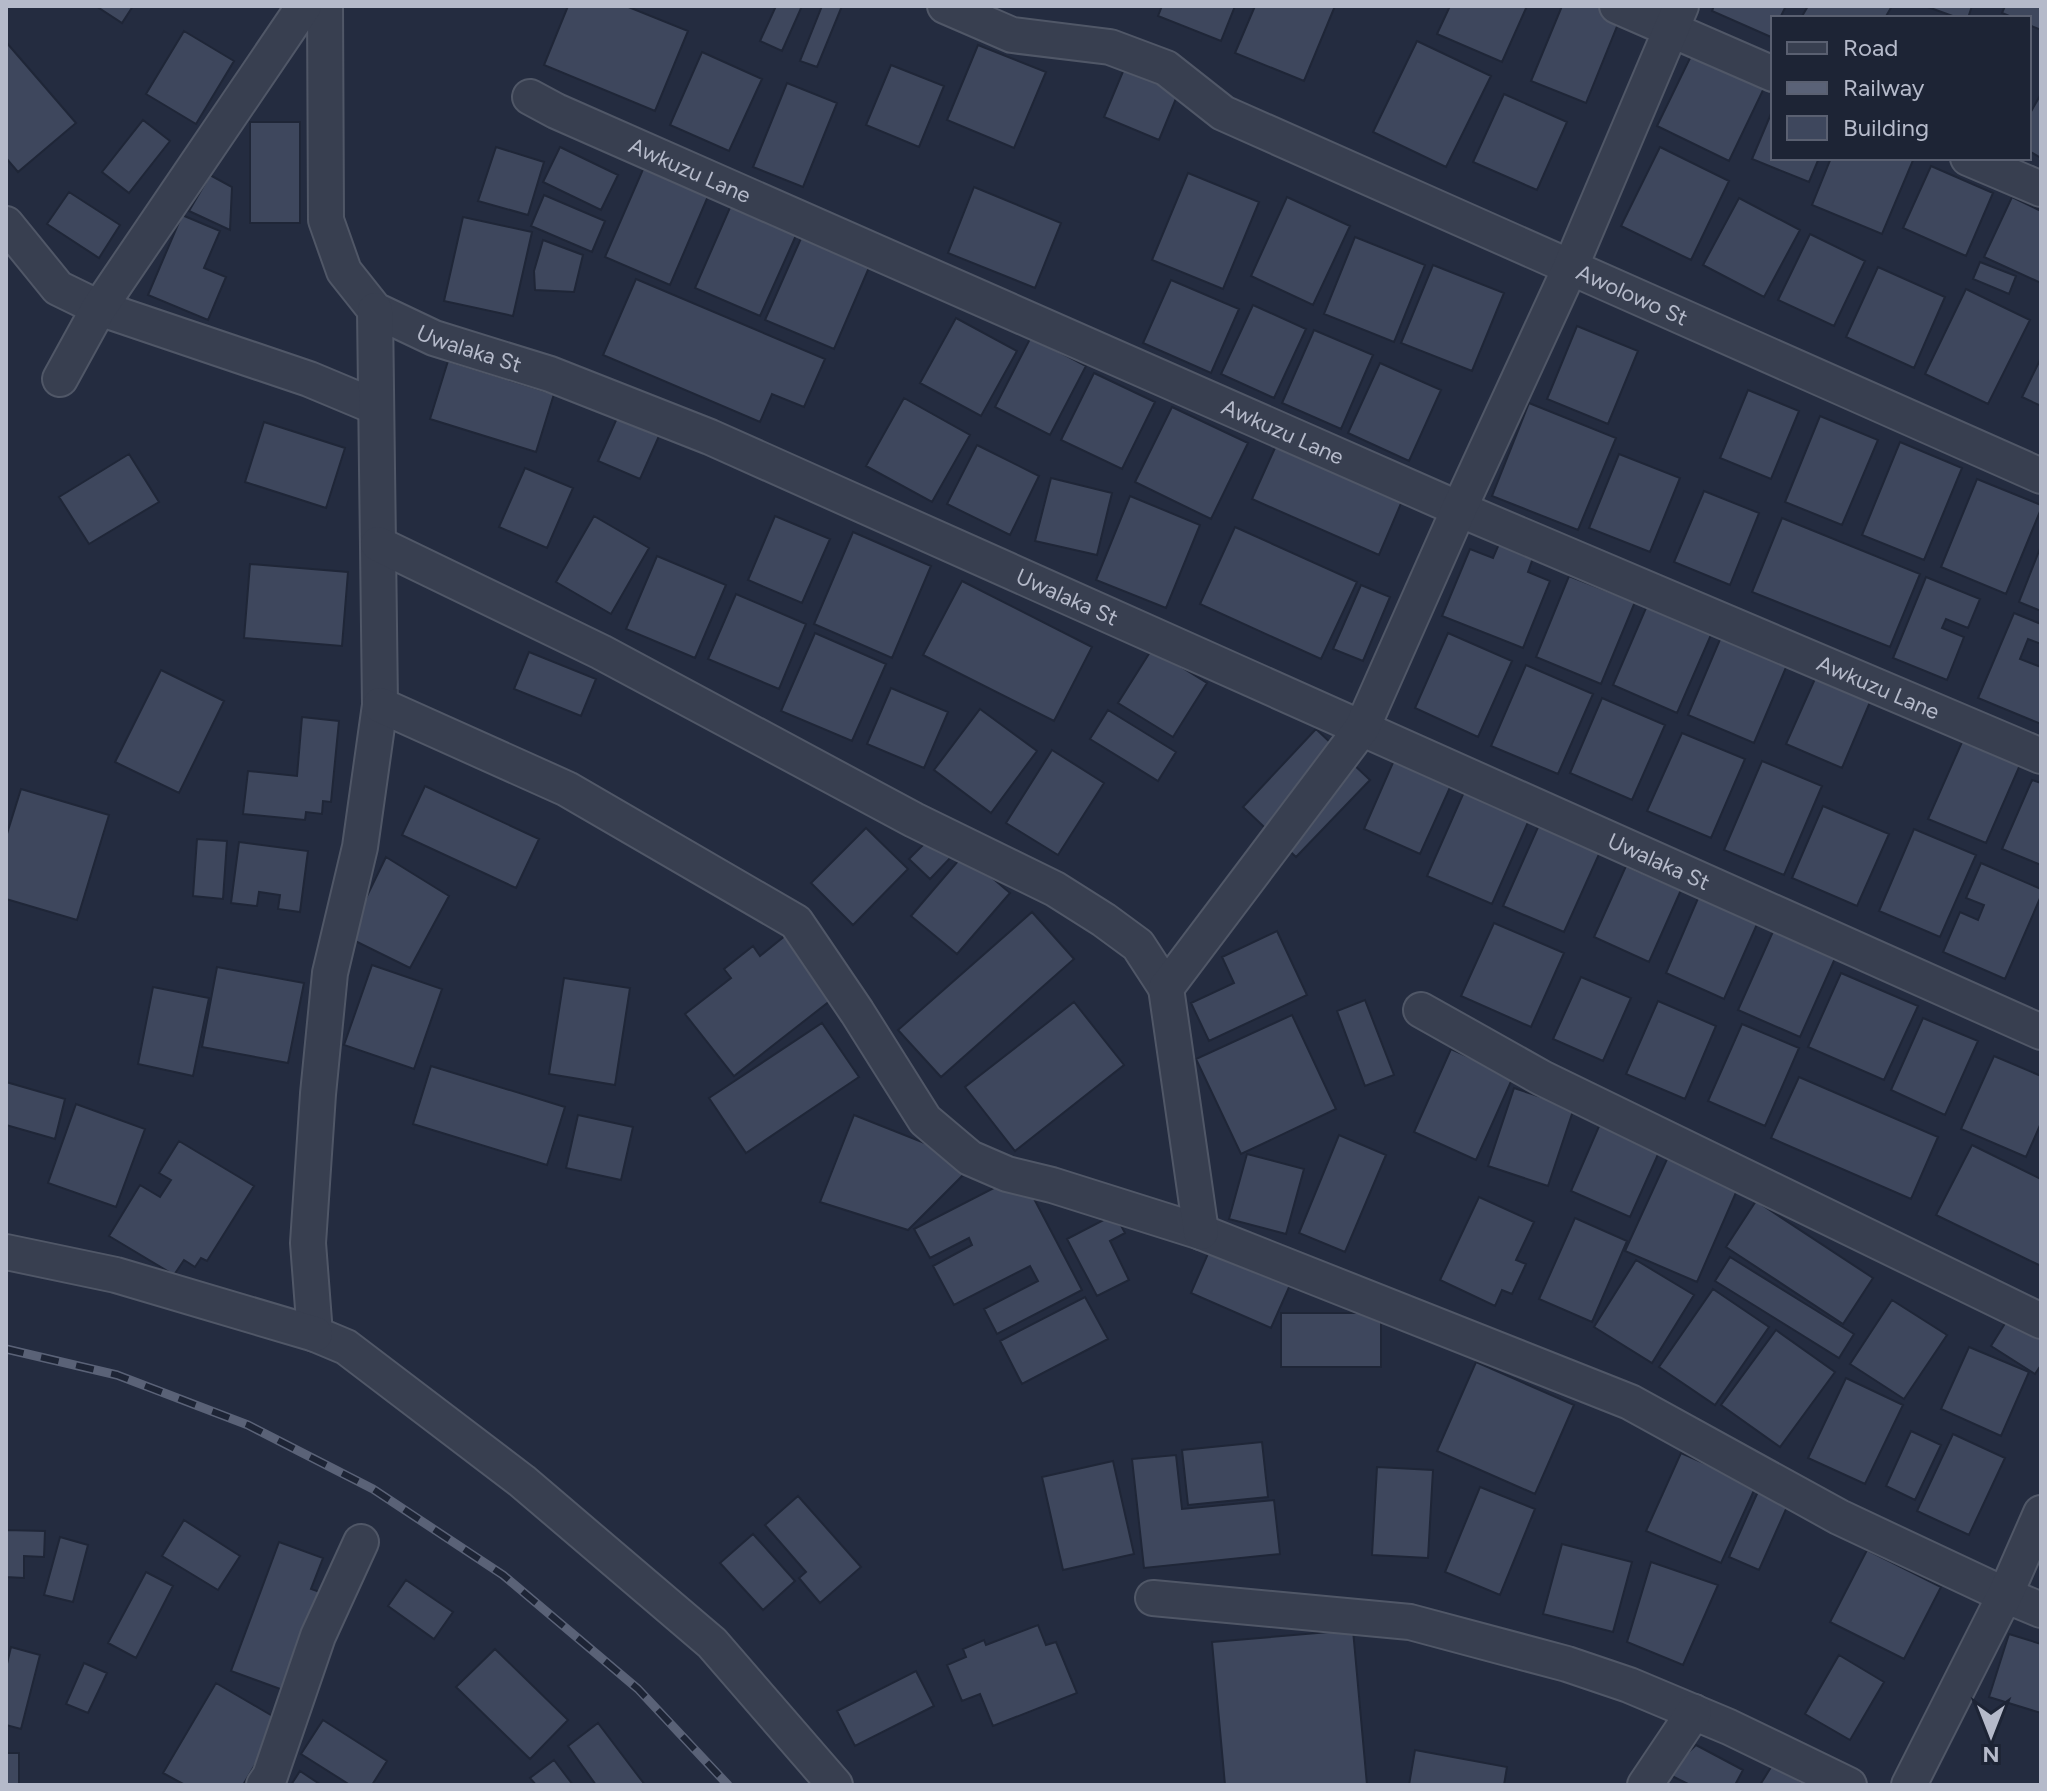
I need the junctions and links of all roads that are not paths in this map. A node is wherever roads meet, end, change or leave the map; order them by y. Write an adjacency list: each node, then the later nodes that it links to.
1 (304, 6): 12 (street)
2 (325, 6): 13 (street, Uwalaka St)
3 (945, 6): 11 (street, Awolowo St)
4 (1617, 6): 5 (street)
5 (1675, 18): 6 (street); 11 (street)
6 (1771, 73)
7 (530, 97): 17 (street, Awkuzu Lane)
8 (1973, 160): 9 (street)
9 (2041, 189)
10 (6, 224): 12 (street)
11 (1570, 268): 16 (street, Awolowo St); 17 (street)
12 (99, 308): 14 (street); 15 (street)
13 (375, 310): 15 (street); 20 (street, Uwalaka St)
14 (60, 379)
15 (376, 407): 18 (street)
16 (2041, 476)
17 (1459, 509): 20 (street); 21 (street, Awkuzu Lane)
18 (378, 544): 19 (street); 22 (street)
19 (380, 705): 25 (street); 28 (street)
20 (1362, 728): 22 (street); 24 (street, Uwalaka St)
21 (2041, 756)
22 (1166, 988): 25 (street)
23 (1421, 1010): 27 (street)
24 (2041, 1032)
25 (1201, 1232): 31 (street)
26 (6, 1252): 28 (street)
27 (2041, 1321)
28 (315, 1334): 36 (street)
29 (2041, 1513): 31 (street)
30 (361, 1542): 35 (street)
31 (2005, 1595): 33 (street); 39 (street)
32 (1153, 1598): 34 (street)
33 (2041, 1610)
34 (1694, 1712): 37 (street); 38 (street)
35 (264, 1785)
36 (835, 1785)
37 (1645, 1785)
38 (1849, 1785)
39 (1909, 1785)

